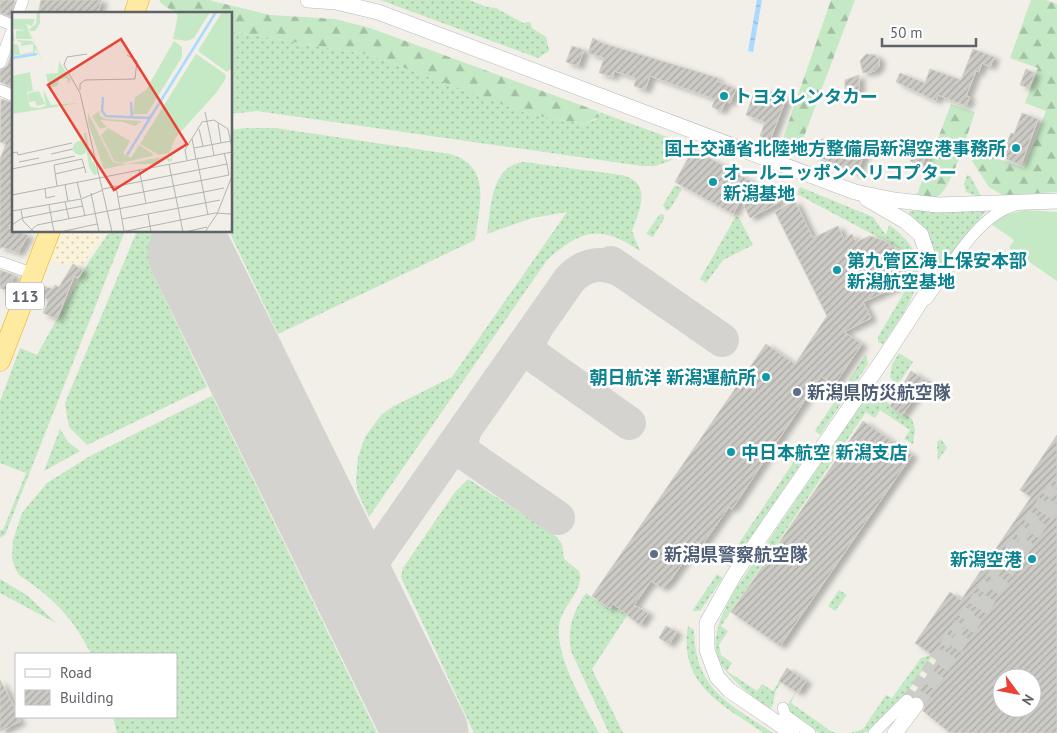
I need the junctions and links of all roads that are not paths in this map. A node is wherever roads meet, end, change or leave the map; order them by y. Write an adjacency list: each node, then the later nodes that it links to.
1 (24, 0): 4 (street)
2 (139, 0): 5 (highway)
3 (308, 0): 12 (street)
4 (19, 12)
5 (135, 12)
6 (0, 20): 7 (street)
7 (12, 24)
8 (12, 30): 9 (street)
9 (0, 63)
10 (0, 90): 11 (street)
11 (12, 95)
12 (855, 192): 14 (street); 18 (street)
13 (1056, 201): 14 (street)
14 (1030, 202): 18 (street)
15 (50, 232): 17 (highway, 113)
16 (0, 262): 17 (street)
17 (34, 274): 19 (highway, 113)
18 (892, 347): 22 (street)
19 (0, 361)
20 (911, 703): 24 (street); 25 (street)
21 (783, 708): 23 (street)
22 (792, 733)
23 (810, 733)
24 (874, 733)
25 (895, 733)

